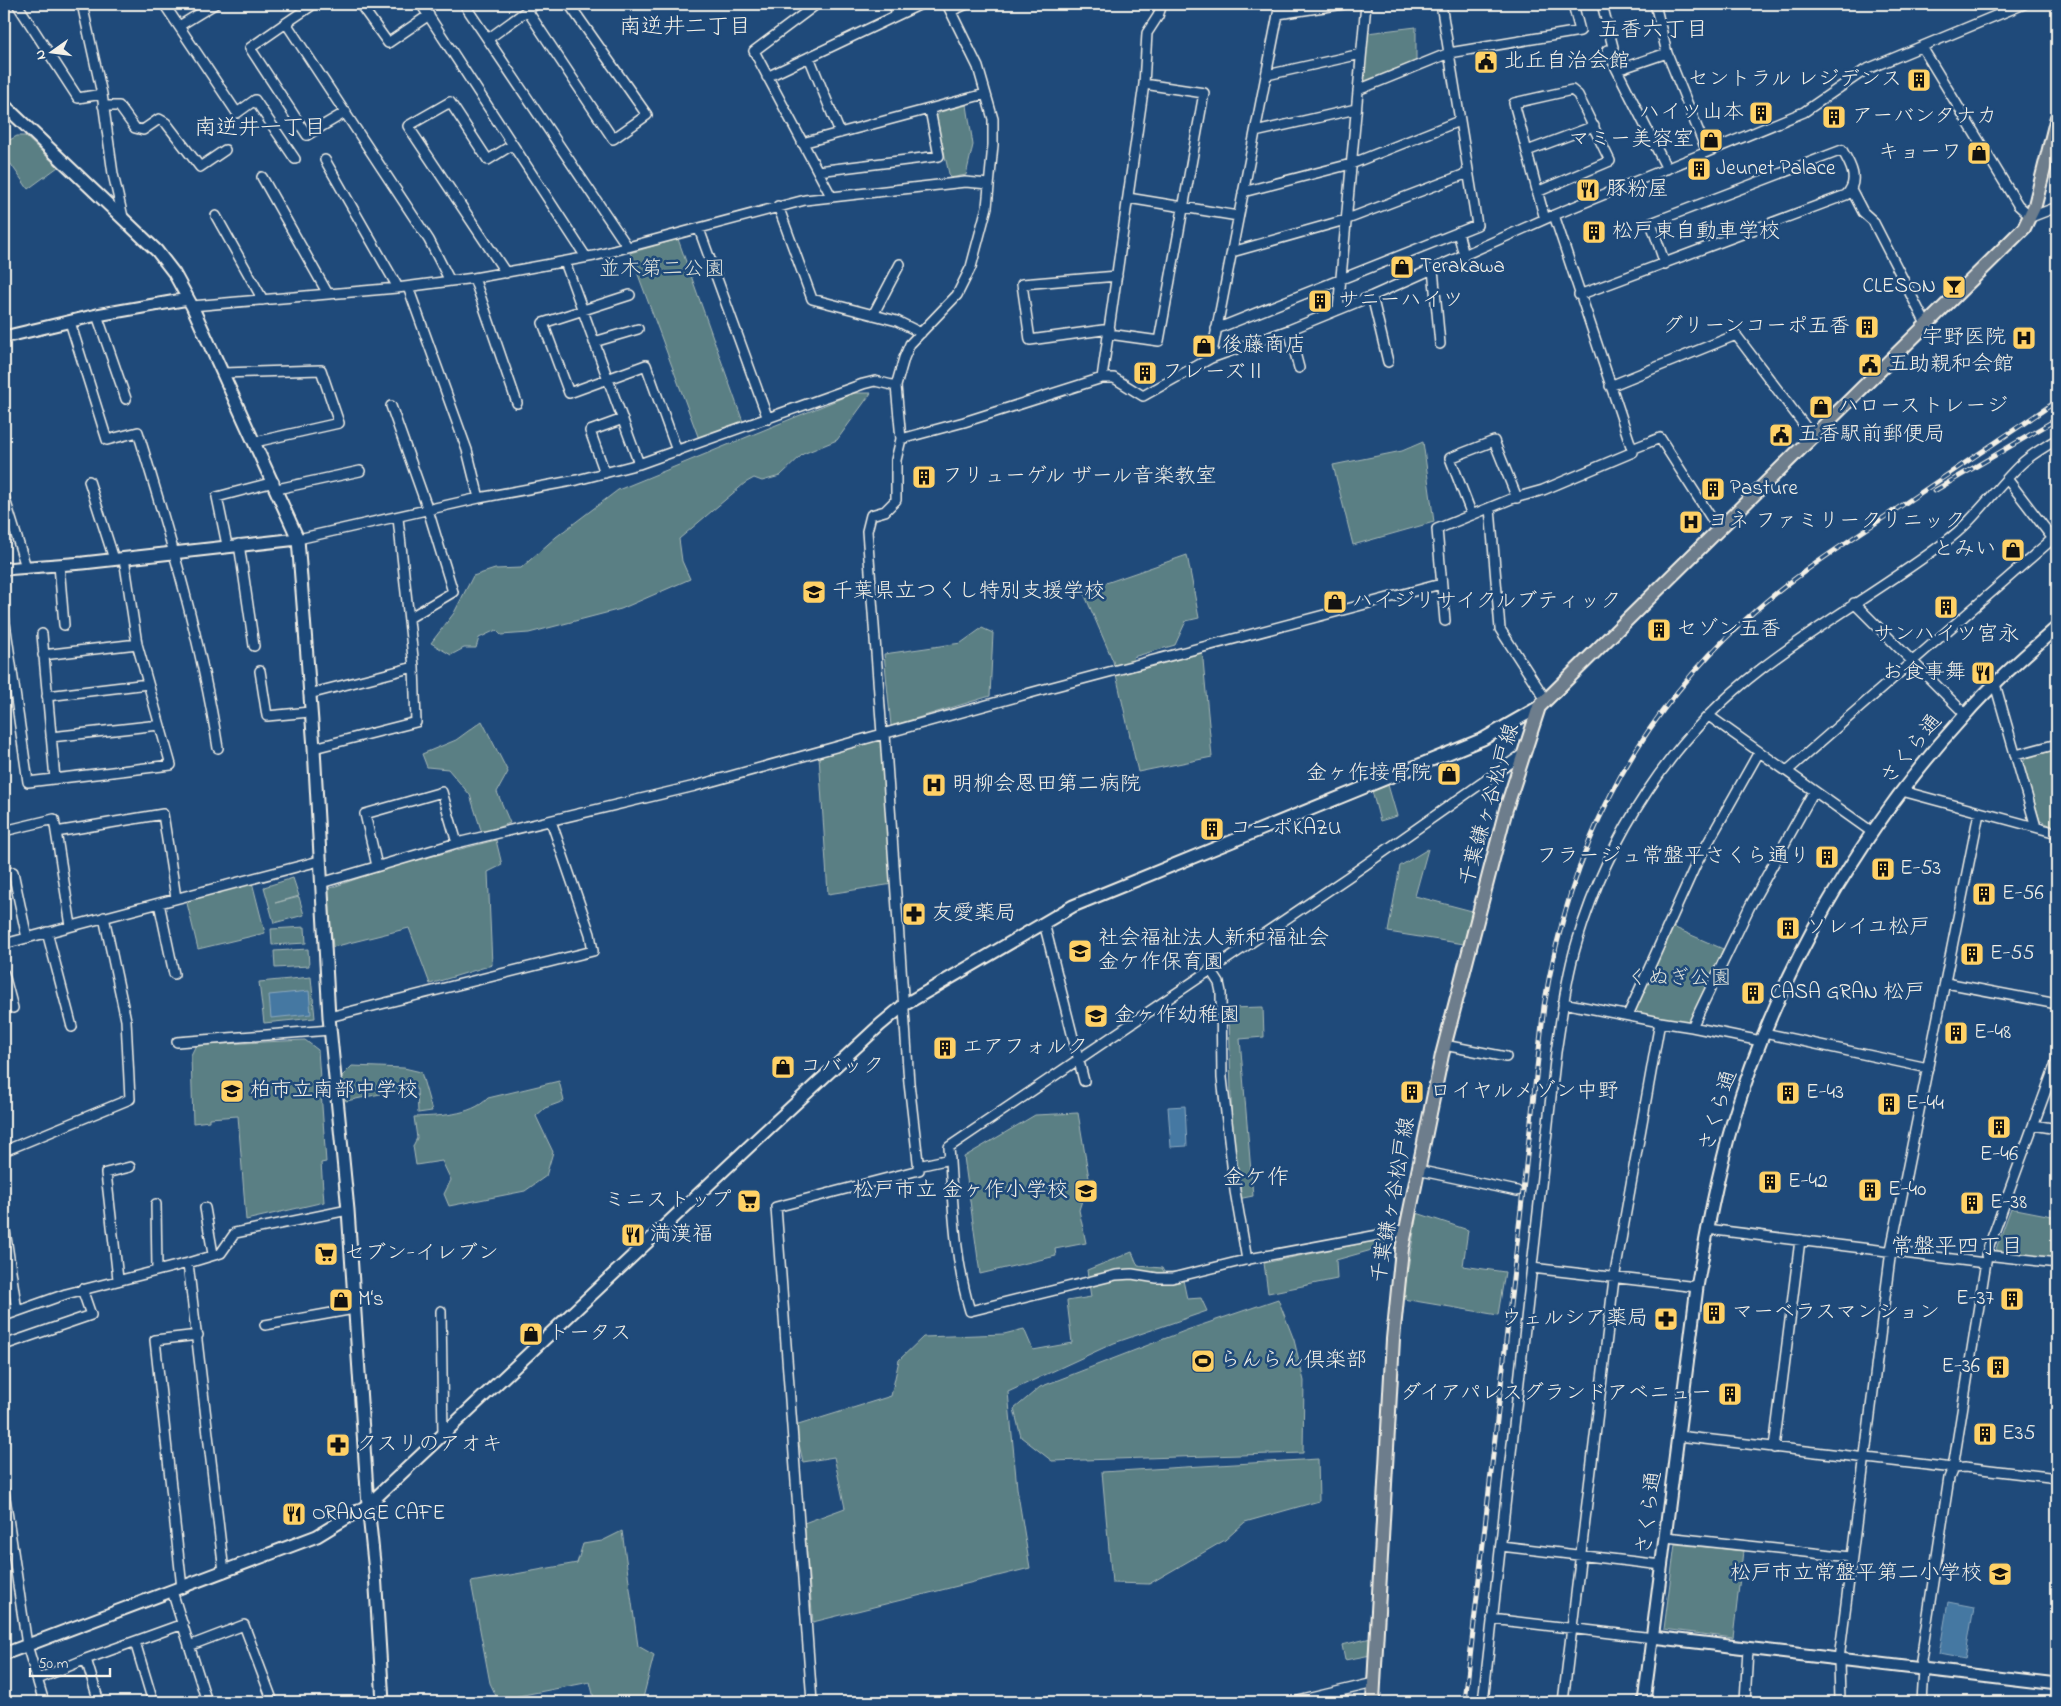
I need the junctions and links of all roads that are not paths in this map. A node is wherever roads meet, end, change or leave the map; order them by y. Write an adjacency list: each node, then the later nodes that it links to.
1 (17, 4): 42 (street)
2 (82, 4): 42 (street)
3 (164, 4): 30 (street)
4 (215, 4): 30 (street)
5 (314, 4): 29 (street)
6 (360, 4): 28 (street)
7 (421, 4): 28 (street)
8 (464, 4): 31 (street)
9 (536, 4): 25 (street)
10 (569, 4): 25 (street)
11 (817, 4): 39 (street)
12 (893, 4): 26 (street)
13 (921, 4): 26 (street)
14 (966, 4): 24 (street)
15 (1162, 4): 40 (street)
16 (1280, 4): 27 (street)
17 (1344, 4): 27 (street)
18 (1366, 4): 35 (street)
19 (1441, 4): 33 (street)
20 (1573, 4): 33 (street)
21 (1602, 4): 37 (street)
22 (1655, 4): 34 (street)
23 (2024, 4): 32 (street)
24 (949, 8): 43 (street)
25 (527, 10): 31 (street)
26 (898, 14): 36 (street)
27 (1278, 14): 38 (street)
28 (429, 15): 55 (street)
29 (286, 23): 48 (street); 48 (street)
30 (179, 26): 59 (street)
31 (488, 38): 84 (street)
32 (1922, 47): 58 (street); 79 (street)
33 (1449, 53): 41 (street); 50 (street)
34 (1668, 53): 37 (street); 58 (street)
35 (1361, 54): 38 (street); 41 (street)
36 (809, 57): 39 (street); 53 (street)
37 (1617, 70): 62 (street)
38 (1267, 75): 52 (street)
39 (767, 77): 54 (street)
40 (1144, 84): 71 (street); 73 (street)
41 (1358, 90): 46 (street)
42 (102, 94): 45 (street)
43 (985, 94): 47 (street); 66 (street)
44 (4, 105): 78 (street)
45 (103, 106): 56 (street); 78 (street)
46 (1356, 109): 52 (street); 61 (street)
47 (930, 110): 53 (street); 63 (street)
48 (346, 112): 96 (street)
49 (2057, 117): 79 (main road, 千葉鎌ヶ谷松戸線)
50 (1459, 121): 61 (street); 64 (street)
51 (1594, 126): 57 (street); 57 (street); 69 (street)
52 (1255, 132): 68 (street)
53 (840, 133): 54 (street)
54 (802, 143): 63 (street)
55 (512, 145): 86 (street); 92 (street)
56 (225, 150)
57 (1527, 151): 69 (street)
58 (1707, 152): 62 (street)
59 (296, 159)
60 (326, 160): 98 (street)
61 (1351, 164): 68 (street); 81 (street)
62 (1667, 169): 75 (street)
63 (818, 171): 70 (street)
64 (1468, 172): 81 (street); 83 (street)
65 (262, 176): 99 (street)
66 (989, 184): 70 (street); 115 (street)
67 (1851, 189): 90 (street); 90 (street); 110 (street)
68 (1243, 192): 77 (street)
69 (1537, 192): 80 (street)
70 (831, 196): 72 (street)
71 (1128, 198): 73 (street); 93 (street)
72 (778, 206): 82 (street); 108 (street)
73 (1183, 206): 77 (street); 114 (street)
74 (2057, 207): 79 (street)
75 (1554, 215): 80 (street); 101 (street)
76 (216, 216): 103 (street)
77 (1238, 216): 85 (street)
78 (123, 217): 104 (street)
79 (2031, 217): 110 (main road, 千葉鎌ヶ谷松戸線)
80 (1545, 219): 87 (street)
81 (1345, 220): 85 (street); 95 (street)
82 (699, 229): 84 (street); 131 (street)
83 (1458, 232): 87 (street); 95 (street)
84 (627, 246): 86 (street)
85 (1232, 252): 112 (street)
86 (586, 256): 88 (street)
87 (1464, 256): 91 (street)
88 (565, 262): 92 (street); 105 (street)
89 (900, 264): 108 (street)
90 (1665, 264): 101 (street)
91 (1433, 269): 102 (street); 118 (street)
92 (506, 273): 94 (street)
93 (1117, 276): 114 (street); 114 (street)
94 (474, 278): 96 (street); 128 (street)
95 (1340, 279): 106 (street); 112 (street)
96 (450, 281): 97 (street)
97 (408, 287): 98 (street); 145 (street)
98 (397, 288): 99 (street)
99 (328, 294): 103 (street)
100 (630, 295): 105 (street)
101 (1579, 295): 126 (street)
102 (1372, 296): 106 (street); 120 (street)
103 (263, 300): 104 (street)
104 (190, 302): 107 (street); 122 (street)
105 (582, 309): 117 (street); 123 (street)
106 (1338, 310): 113 (street)
107 (97, 315): 109 (street); 127 (street)
108 (873, 315): 115 (street)
109 (70, 322): 116 (street); 156 (street)
110 (1927, 326): 132 (main road, 千葉鎌ヶ谷松戸線)
111 (638, 329): 117 (street)
112 (1216, 329): 119 (street)
113 (1289, 330): 119 (street); 121 (street)
114 (1109, 332): 124 (street)
115 (921, 333): 125 (street)
116 (4, 337)
117 (594, 342): 123 (street)
118 (1440, 344)
119 (1211, 358): 124 (street)
120 (1388, 362)
121 (1298, 368)
122 (222, 373): 135 (street); 135 (street)
123 (608, 378): 130 (street); 137 (street)
124 (1102, 378): 133 (street)
125 (896, 386): 131 (street); 133 (street)
126 (1610, 386): 132 (street); 136 (street)
127 (126, 399)
128 (517, 403)
129 (391, 406): 148 (street)
130 (623, 419): 138 (street); 140 (street)
131 (768, 419): 137 (street)
132 (1814, 438): 151 (main road, 千葉鎌ヶ谷松戸線)
133 (902, 439): 184 (street)
134 (2057, 439): 141 (street)
135 (255, 442): 143 (street)
136 (1632, 450): 146 (street); 151 (street)
137 (677, 452): 138 (street)
138 (639, 464): 140 (street)
139 (360, 471): 143 (street)
140 (605, 473): 145 (street)
141 (2008, 480): 153 (street); 162 (street)
142 (89, 481): 157 (street)
143 (276, 486): 152 (street); 155 (street)
144 (4, 496): 159 (street)
145 (479, 498): 148 (street)
146 (1517, 498): 147 (street); 149 (street)
147 (1490, 508): 149 (street); 179 (street)
148 (428, 510): 150 (street); 164 (street)
149 (1472, 515): 161 (street)
150 (398, 518): 152 (street); 164 (street)
151 (1719, 530): 179 (main road, 千葉鎌ヶ谷松戸線)
152 (298, 539): 154 (street); 177 (street)
153 (2056, 539): 172 (street)
154 (239, 544): 155 (street); 170 (street)
155 (227, 545): 156 (street)
156 (175, 552): 157 (street); 187 (street)
157 (119, 559): 158 (street); 169 (street)
158 (59, 565): 159 (street); 166 (street)
159 (26, 567): 160 (street)
160 (4, 568)
161 (1441, 584): 165 (street); 184 (street)
162 (1854, 603): 172 (street); 182 (street)
163 (4, 616): 193 (street)
164 (409, 618): 173 (street)
165 (1445, 621)
166 (64, 625)
167 (2057, 627): 176 (street, さくら通)
168 (42, 634): 171 (street)
169 (137, 644): 171 (street); 175 (street)
170 (254, 646)
171 (43, 655): 178 (street)
172 (1911, 661): 181 (street); 192 (street)
173 (414, 668): 177 (street); 188 (street)
174 (260, 671): 180 (street)
175 (148, 684): 178 (street); 183 (street)
176 (1995, 684): 181 (street, さくら通); 191 (street)
177 (309, 694): 180 (street)
178 (47, 696): 185 (street)
179 (1543, 704): 190 (main road, 千葉鎌ヶ谷松戸線); 211 (street)
180 (310, 712): 188 (street)
181 (1965, 714): 195 (street, さくら通)
182 (1709, 716): 189 (street); 220 (street)
183 (159, 725): 185 (street); 193 (street)
184 (883, 734): 197 (street); 222 (street)
185 (51, 737): 193 (street)
186 (2057, 744): 191 (street)
187 (218, 748)
188 (314, 748): 204 (street)
189 (1760, 752): 192 (street); 224 (street)
190 (1524, 754): 216 (street); 232 (main road, 千葉鎌ヶ谷松戸線)
191 (2016, 755): 198 (street)
192 (1787, 771): 194 (street)
193 (56, 779)
194 (1814, 791): 201 (street); 228 (street)
195 (1902, 792): 196 (street); 201 (street, さくら通)
196 (1979, 813): 198 (street); 219 (street)
197 (550, 822): 203 (street); 225 (street)
198 (2036, 827): 202 (street)
199 (4, 831): 200 (street)
200 (56, 832): 208 (street); 212 (street)
201 (1872, 832): 230 (street, さくら通)
202 (2057, 833)
203 (457, 843): 205 (street); 205 (street)
204 (319, 861): 207 (street); 208 (street)
205 (377, 866): 207 (street)
206 (12, 872): 214 (street)
207 (321, 883): 225 (street)
208 (176, 898): 209 (street)
209 (158, 903): 210 (street); 218 (street)
210 (104, 917): 212 (street); 240 (street)
211 (1044, 922): 222 (street); 234 (street)
212 (71, 926): 213 (street)
213 (48, 932): 214 (street); 227 (street)
214 (27, 938): 215 (street)
215 (4, 944)
216 (1210, 969): 234 (street); 256 (street)
217 (4, 974): 223 (street)
218 (174, 974)
219 (1946, 982): 221 (street); 236 (street)
220 (1563, 1003): 224 (street); 259 (street)
221 (2057, 1004)
222 (904, 1005): 242 (street); 272 (street)
223 (13, 1008)
224 (1628, 1015): 226 (street)
225 (329, 1017): 229 (street)
226 (1660, 1022): 228 (street); 262 (street)
227 (72, 1027)
228 (1692, 1027): 230 (street)
229 (330, 1030): 231 (street); 248 (street)
230 (1763, 1037): 236 (street); 251 (street, さくら通)
231 (177, 1042)
232 (1444, 1045): 233 (street); 244 (main road, 千葉鎌ヶ谷松戸線)
233 (1506, 1057)
234 (1079, 1058): 237 (street); 241 (street)
235 (2057, 1060): 238 (street)
236 (1928, 1068): 253 (street)
237 (1084, 1081)
238 (2034, 1125): 239 (street); 255 (street)
239 (2057, 1128)
240 (4, 1151)
241 (950, 1159): 242 (street); 256 (street)
242 (918, 1166): 309 (street)
243 (130, 1167): 261 (street)
244 (1417, 1170): 245 (street); 250 (main road, 千葉鎌ヶ谷松戸線)
245 (1517, 1191)
246 (156, 1204): 260 (street)
247 (206, 1208): 254 (street)
248 (348, 1210): 254 (street); 265 (street)
249 (4, 1228): 266 (street)
250 (1405, 1230): 256 (street); 301 (main road, 千葉鎌ヶ谷松戸線)
251 (1707, 1230): 252 (street); 263 (street, さくら通)
252 (1800, 1240): 253 (street); 274 (street)
253 (1891, 1250): 255 (street); 275 (street)
254 (213, 1254): 258 (street)
255 (1986, 1259): 257 (street); 276 (street)
256 (1247, 1260)
257 (2057, 1263)
258 (188, 1264): 260 (street); 270 (street)
259 (1532, 1268): 262 (street); 282 (street)
260 (157, 1270): 261 (street)
261 (118, 1279): 264 (street)
262 (1614, 1279): 263 (street); 283 (street)
263 (1698, 1288): 273 (street, さくら通)
264 (82, 1289): 266 (street); 271 (street)
265 (354, 1309): 269 (street); 279 (street)
266 (17, 1311): 268 (street)
267 (441, 1312): 272 (street)
268 (4, 1316)
269 (265, 1325)
270 (198, 1335): 286 (street); 287 (street)
271 (4, 1346)
272 (443, 1435): 279 (street)
273 (1678, 1436): 274 (street); 281 (street, さくら通)
274 (1774, 1448): 275 (street)
275 (1864, 1458): 276 (street); 284 (street)
276 (1953, 1468): 277 (street); 299 (street)
277 (2057, 1478)
278 (4, 1491): 280 (street)
279 (368, 1505): 286 (street); 308 (street)
280 (6, 1524): 293 (street)
281 (1666, 1537): 284 (street); 285 (street, さくら通)
282 (1501, 1546): 283 (street); 288 (street)
283 (1580, 1555): 285 (street); 290 (street)
284 (1851, 1558): 298 (street)
285 (1662, 1565): 291 (street, さくら通)
286 (224, 1572): 287 (street)
287 (177, 1589): 289 (street); 293 (street)
288 (1492, 1619): 290 (street); 312 (street)
289 (182, 1624): 292 (street); 294 (street)
290 (1572, 1629): 291 (street); 313 (street)
291 (1653, 1638): 295 (street); 314 (street, さくら通)
292 (134, 1642): 297 (street); 305 (street)
293 (27, 1645): 296 (street); 300 (street)
294 (189, 1646): 306 (street); 307 (street)
295 (1748, 1649): 298 (street); 315 (street)
296 (4, 1654)
297 (86, 1659): 300 (street); 304 (street)
298 (1839, 1659): 299 (street); 316 (street)
299 (1924, 1670): 302 (street); 317 (street)
300 (38, 1679): 303 (street)
301 (1374, 1683): 310 (street); 311 (main road, 千葉鎌ヶ谷松戸線)
302 (2057, 1685)
303 (44, 1702)
304 (99, 1702)
305 (153, 1702)
306 (206, 1702)
307 (273, 1702)
308 (382, 1702)
309 (812, 1702)
310 (1294, 1702)
311 (1373, 1702)
312 (1483, 1702)
313 (1563, 1702)
314 (1644, 1702)
315 (1745, 1702)
316 (1840, 1702)
317 (1922, 1702)

